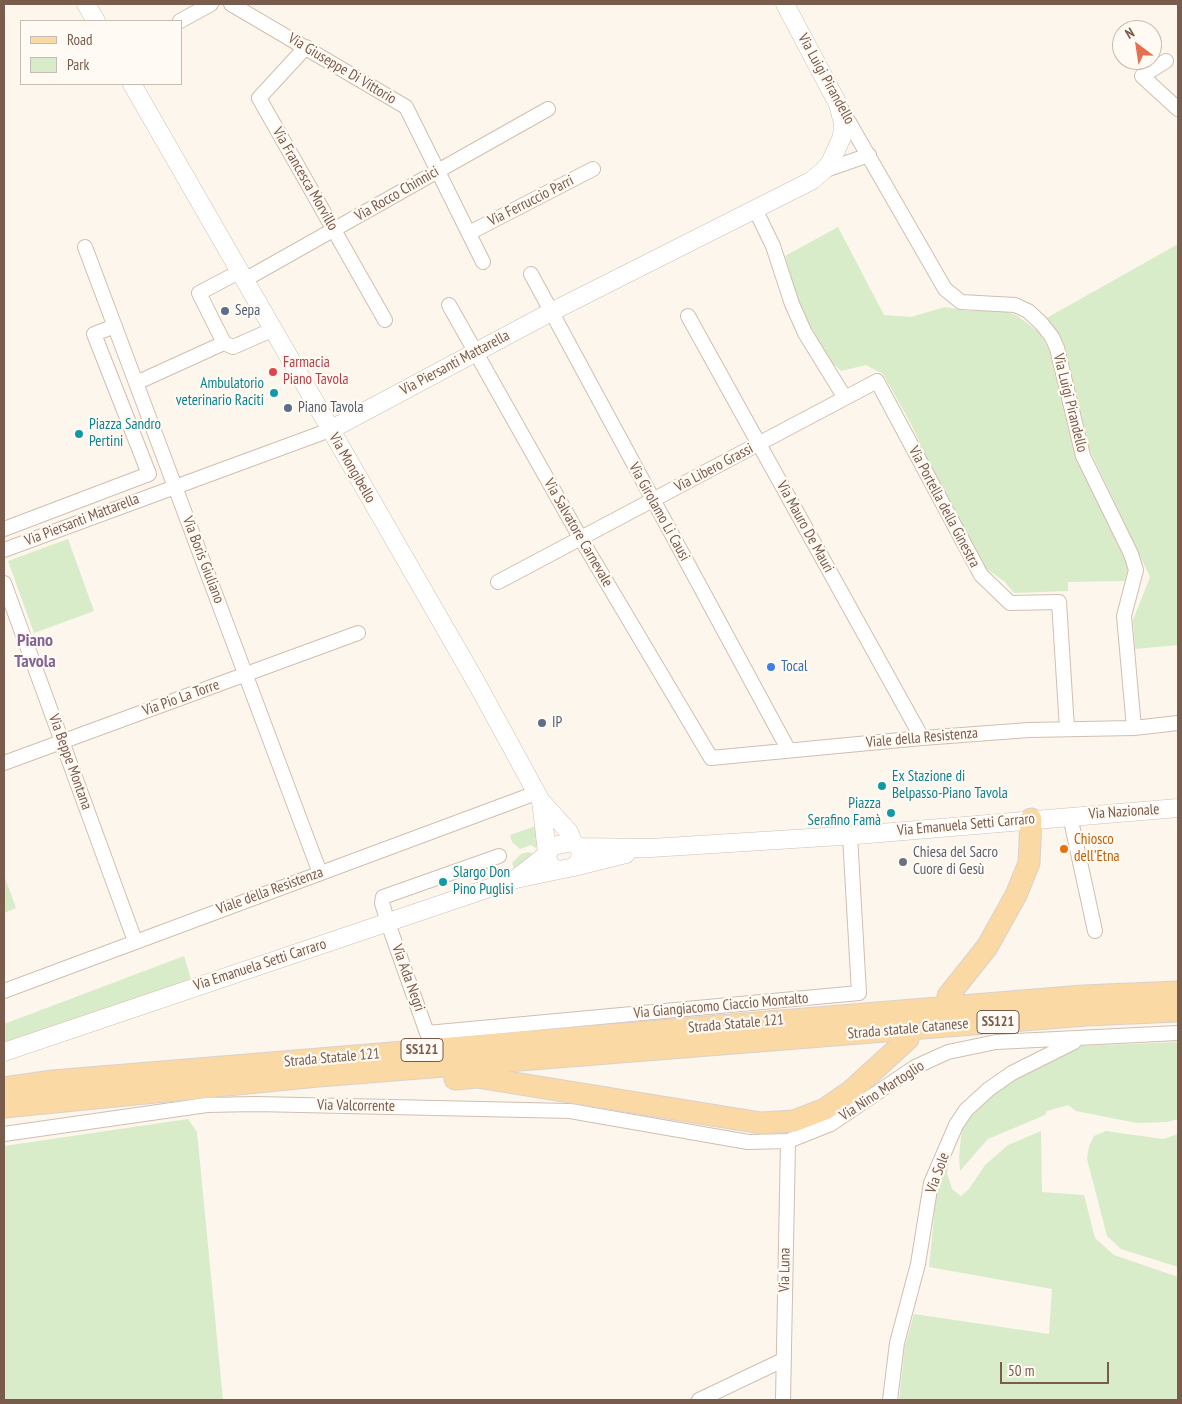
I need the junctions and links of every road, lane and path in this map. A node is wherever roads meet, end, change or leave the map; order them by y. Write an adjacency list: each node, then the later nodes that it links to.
1 (86, 4): 5 (street)
2 (211, 4): 6 (street)
3 (231, 4): 7 (street, Via Giuseppe Di Vittorio)
4 (785, 4): 10 (street, Via Luigi Pirandello)
5 (95, 20)
6 (182, 20)
7 (306, 47): 15 (street, Via Giuseppe Di Vittorio); 18 (street, Via Francesca Morvillo)
8 (1166, 61): 12 (street)
9 (133, 85): 23 (street, Via Mongibello)
10 (838, 104): 13 (street, Via Luigi Pirandello); 16 (street, Via Piersanti Mattarella)
11 (548, 109): 15 (street, Via Rocco Chinnici)
12 (1178, 110)
13 (869, 155): 16 (street); 47 (street, Via Luigi Pirandello)
14 (594, 169): 19 (street, Via Ferruccio Parri)
15 (439, 171): 18 (street, Via Rocco Chinnici); 19 (street, Via Giuseppe Di Vittorio)
16 (823, 171): 17 (street, Via Piersanti Mattarella)
17 (755, 209): 25 (street, Via Piersanti Mattarella); 34 (street)
18 (334, 230): 23 (street, Via Rocco Chinnici); 27 (street, Via Francesca Morvillo)
19 (469, 233): 21 (street, Via Giuseppe Di Vittorio)
20 (85, 247): 28 (street, Via Boris Giuliano)
21 (483, 262)
22 (532, 274): 25 (street, Via Girolamo Li Causi)
23 (243, 275): 29 (street, Via Mongibello); 30 (street, Via Rocco Chinnici)
24 (448, 305): 31 (street, Via Salvatore Carnevale)
25 (551, 312): 31 (street, Via Piersanti Mattarella); 38 (street, Via Girolamo Li Causi)
26 (688, 316): 36 (street, Via Mauro De Mauri)
27 (385, 320)
28 (115, 326): 33 (street, Via Boris Giuliano); 39 (street)
29 (274, 329): 30 (street); 35 (street, Via Mongibello)
30 (224, 343): 33 (street)
31 (474, 353): 35 (street, Via Piersanti Mattarella); 40 (street, Via Salvatore Carnevale)
32 (877, 382): 34 (street, Via Libero Grassi); 48 (street, Via Portella della Ginestra)
33 (136, 383): 37 (street, Via Boris Giuliano)
34 (845, 398): 36 (street, Via Libero Grassi)
35 (330, 430): 37 (street, Via Piersanti Mattarella); 54 (street, Via Mongibello)
36 (759, 444): 38 (street, Via Libero Grassi); 49 (street, Via Mauro De Mauri)
37 (174, 486): 41 (street, Via Piersanti Mattarella); 45 (street, Via Boris Giuliano)
38 (652, 501): 40 (street, Via Libero Grassi); 51 (street, Via Girolamo Li Causi)
39 (4, 529)
40 (581, 539): 42 (street, Via Libero Grassi); 52 (street, Via Salvatore Carnevale)
41 (4, 550)
42 (498, 582)
43 (4, 583): 50 (street, Via Beppe Montana)
44 (358, 633): 45 (street, Via Pio La Torre)
45 (246, 675): 50 (street, Via Pio La Torre); 64 (street, Via Boris Giuliano)
46 (1178, 723): 47 (street, Viale della Resistenza)
47 (1134, 728): 48 (street, Viale della Resistenza)
48 (1067, 729): 49 (street, Viale della Resistenza)
49 (922, 738): 51 (street, Viale della Resistenza)
50 (63, 740): 53 (street, Via Pio La Torre); 68 (street, Via Beppe Montana)
51 (788, 749): 52 (street, Viale della Resistenza)
52 (711, 758)
53 (4, 763)
54 (539, 797): 59 (street); 61 (street); 64 (street, Viale della Resistenza)
55 (1178, 808): 56 (street, Via Nazionale)
56 (1070, 816): 57 (street, Via Emanuela Setti Carraro); 67 (street)
57 (1031, 819): 58 (street, Via Emanuela Setti Carraro); 71 (main road)
58 (850, 836): 60 (street, Via Emanuela Setti Carraro); 74 (street, Via Giangiacomo Ciaccio Montalto)
59 (576, 845): 60 (street); 61 (street); 63 (street)
60 (651, 848): 63 (street)
61 (547, 854): 63 (street); 65 (street)
62 (499, 856): 66 (street, Via Ada Negri)
63 (566, 868): 65 (street)
64 (320, 873): 68 (street, Viale della Resistenza)
65 (516, 879): 66 (street, Via Emanuela Setti Carraro)
66 (388, 923): 74 (street, Via Ada Negri); 79 (street, Via Emanuela Setti Carraro)
67 (1095, 931)
68 (135, 941): 69 (street, Viale della Resistenza)
69 (4, 991)
70 (1178, 992): 73 (main road, Strada statale Catanese / SS121)
71 (948, 996)
72 (1178, 1011): 76 (main road, Strada statale Catanese / SS121)
73 (840, 1016): 81 (main road, Strada Statale 121 / SS121)
74 (427, 1033)
75 (1178, 1033): 78 (street, Via Nino Martoglio)
76 (817, 1037): 80 (main road, Strada Statale 121 / SS121)
77 (908, 1039): 80 (main road)
78 (1079, 1039): 85 (street, Via Nino Martoglio); 89 (street, Via Sole)
79 (4, 1052)
80 (318, 1076): 82 (main road, Strada Statale 121 / SS121)
81 (4, 1088)
82 (4, 1107)
83 (4, 1134): 84 (street, Via Valcorrente)
84 (708, 1134): 85 (street, Via Nino Martoglio)
85 (788, 1140): 86 (street, Via Luna)
86 (783, 1360): 87 (street); 88 (street, Via Luna)
87 (699, 1400)
88 (783, 1400)
89 (890, 1400)

